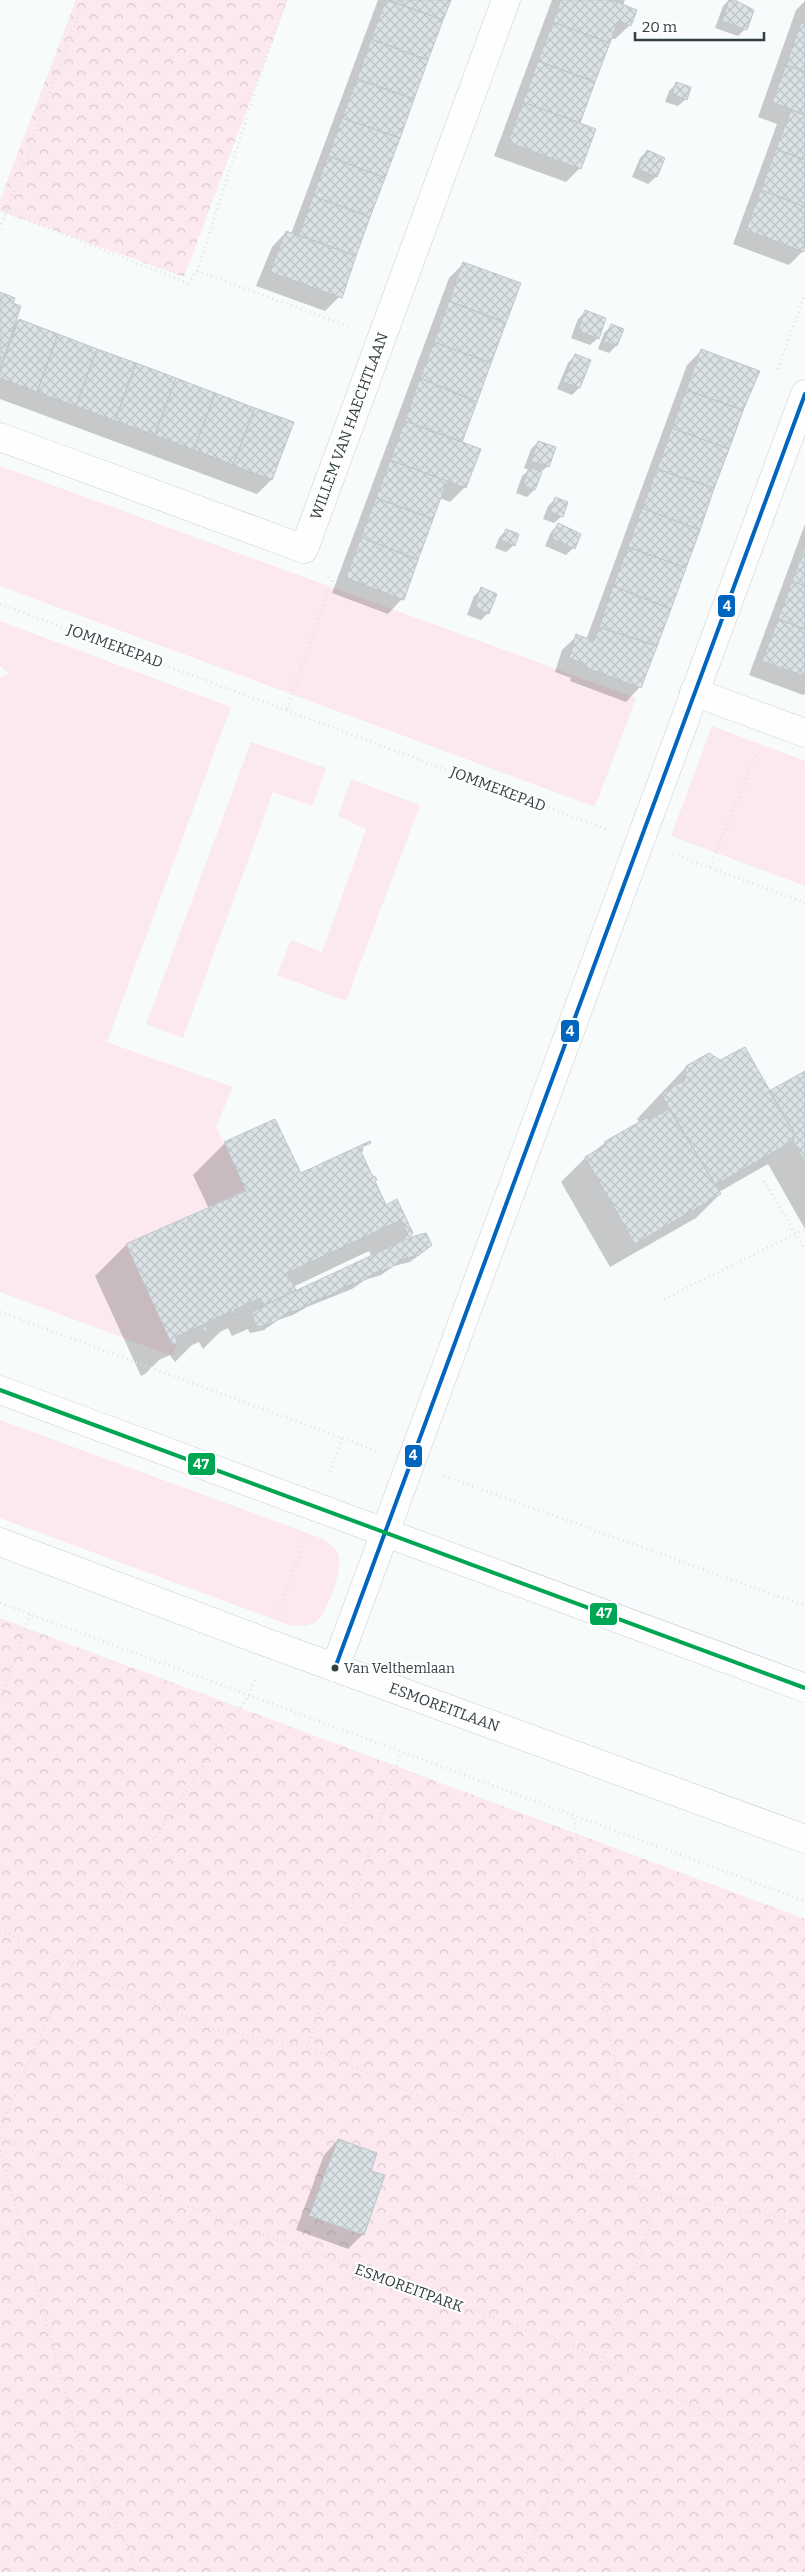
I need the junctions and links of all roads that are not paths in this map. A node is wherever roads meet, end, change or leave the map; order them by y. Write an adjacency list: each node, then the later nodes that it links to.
1 (506, 0): 3 (street, WILLEM VAN HAECHTLAAN)
2 (805, 394): 4 (street)
3 (0, 438)
4 (694, 692): 5 (street); 7 (street)
5 (805, 733)
6 (0, 1390): 7 (street)
7 (384, 1533): 9 (street); 10 (street)
8 (0, 1542): 9 (street, ESMOREITLAAN)
9 (335, 1668): 11 (street, ESMOREITLAAN)
10 (805, 1688)
11 (805, 1839)

